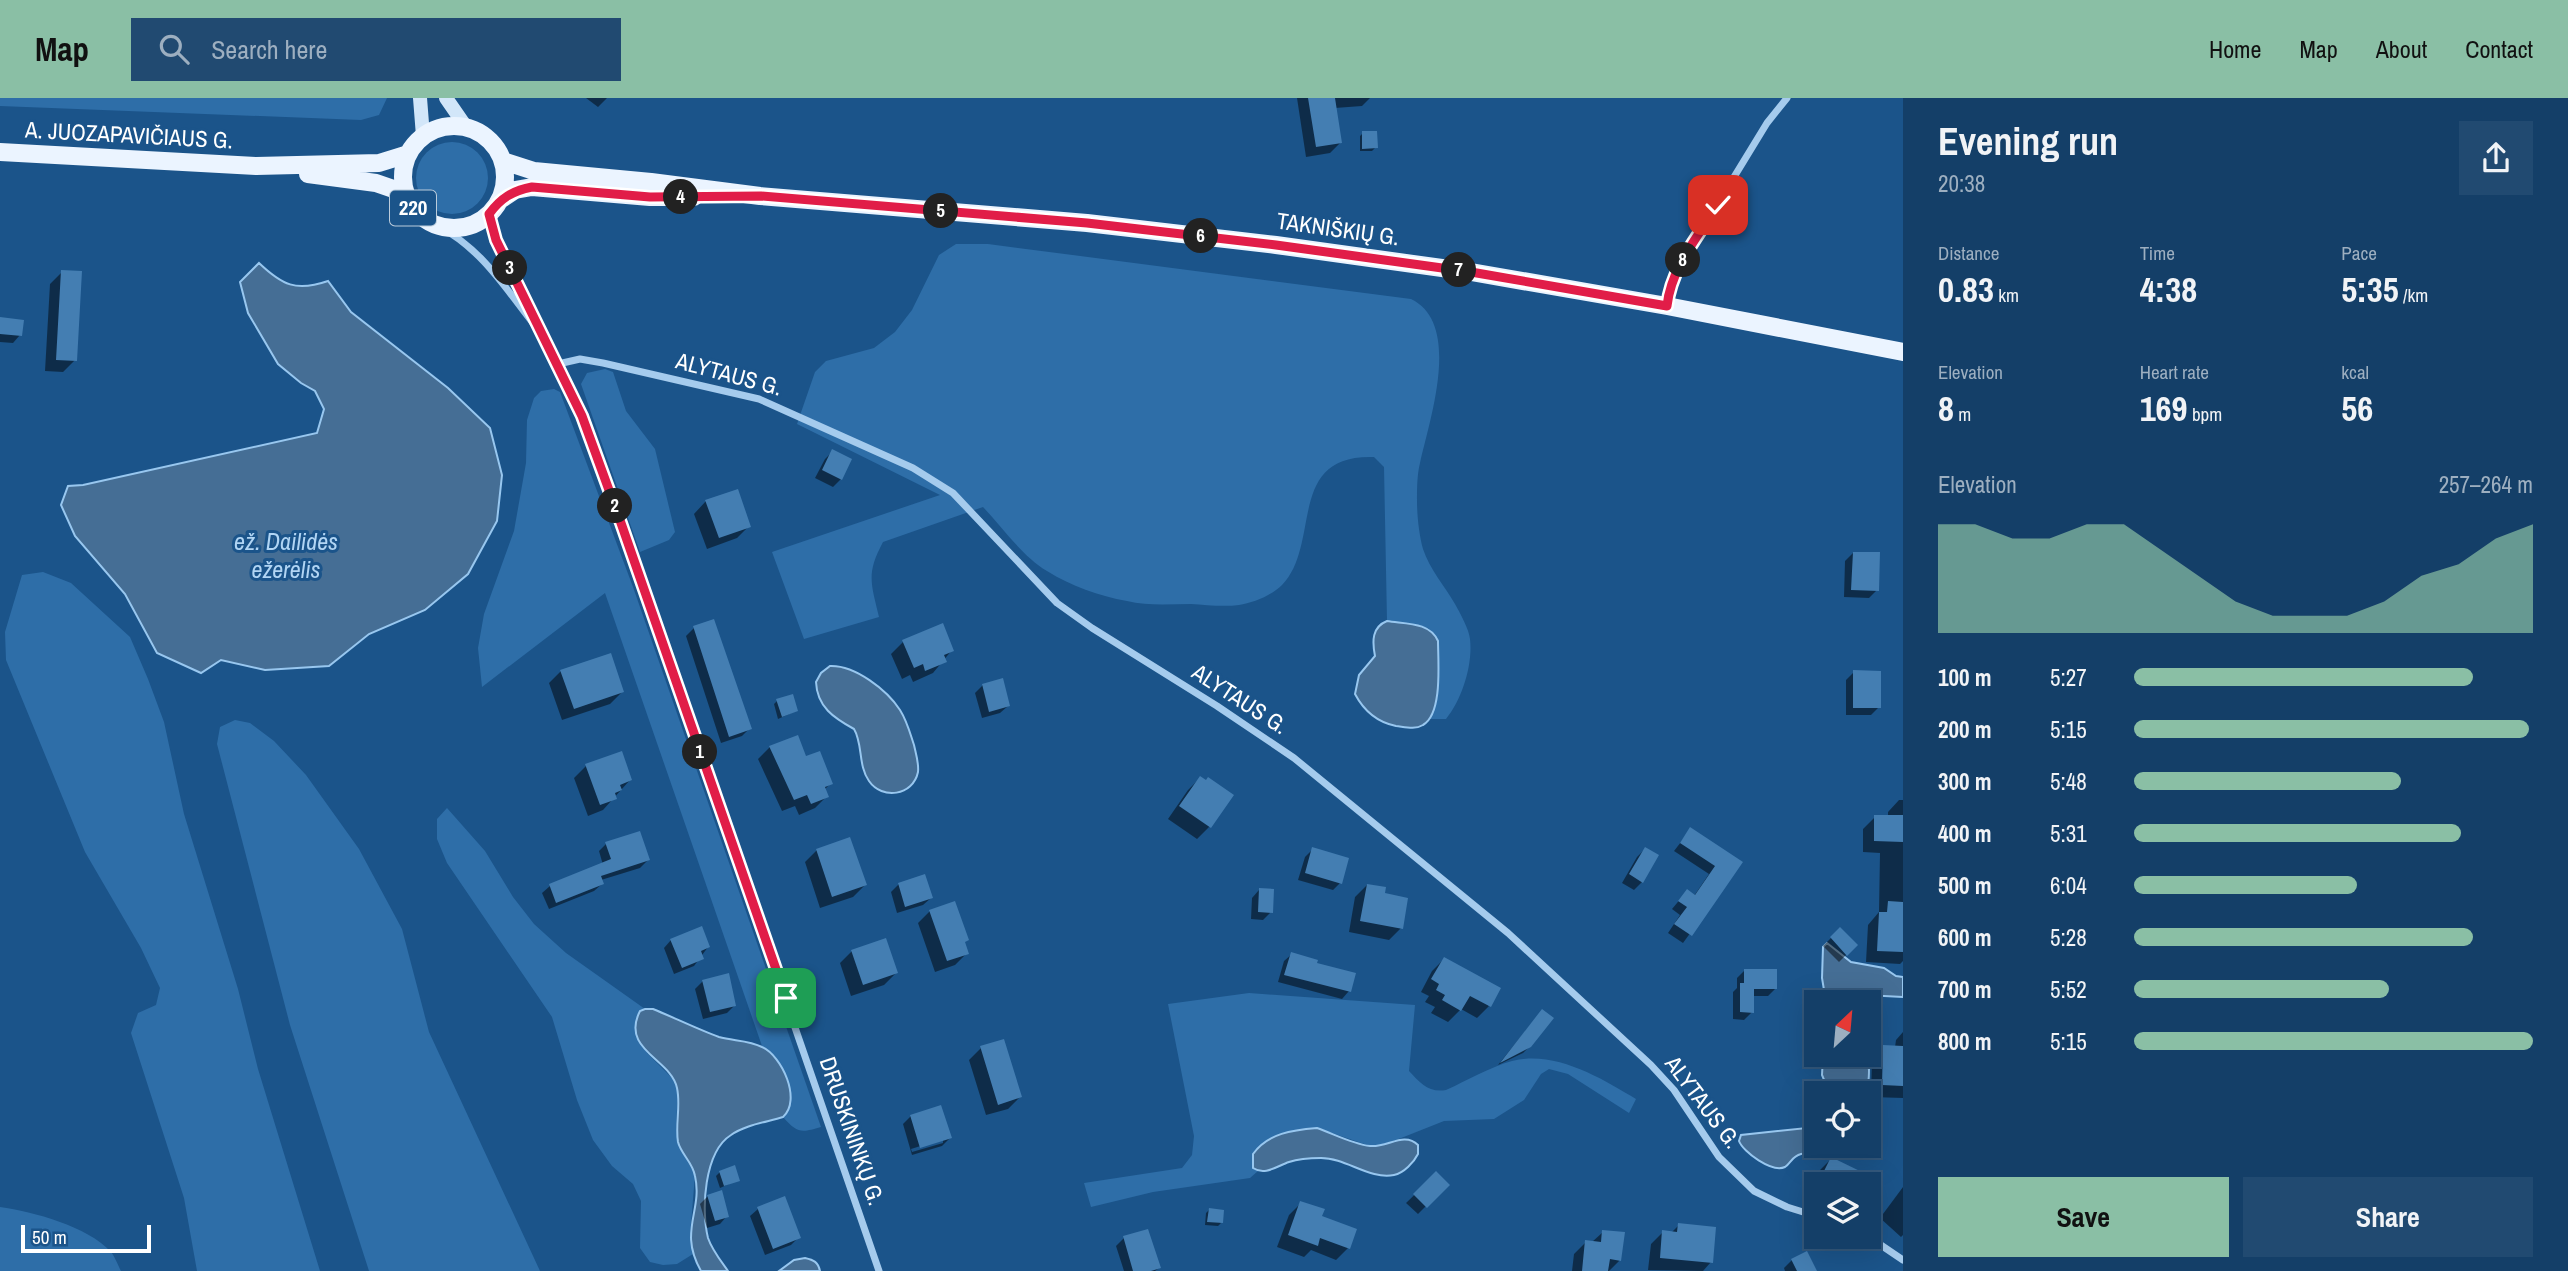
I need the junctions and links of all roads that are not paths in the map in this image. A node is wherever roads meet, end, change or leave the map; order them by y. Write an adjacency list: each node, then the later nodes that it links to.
1 (420, 98): 5 (main road)
2 (446, 98): 4 (main road)
3 (1787, 98): 14 (street)
4 (466, 127): 5 (main road); 8 (main road)
5 (423, 136): 7 (main road)
6 (0, 152): 9 (main road, A. JUOZAPAVIČIAUS G. / 220)
7 (408, 154): 9 (main road, A. JUOZAPAVIČIAUS G. / 220); 10 (main road, 220)
8 (503, 161): 11 (main road, 220); 12 (main road)
9 (256, 166): 10 (main road, A. JUOZAPAVIČIAUS G. / 220)
10 (405, 193): 13 (main road, 220)
11 (761, 196): 12 (main road, 220); 14 (main road, TAKNIŠKIŲ G. / 220)
12 (494, 207): 13 (main road, 220); 15 (street)
13 (440, 227): 15 (street)
14 (1667, 306): 16 (main road, TAKNIŠKIŲ G. / 220)
15 (542, 334): 17 (street, DRUSKININKŲ G.)
16 (1903, 352)
17 (558, 364): 18 (street, ALYTAUS G.); 21 (street, DRUSKININKŲ G.)
18 (1804, 1212)
19 (1881, 1245): 20 (street)
20 (1903, 1260)
21 (879, 1271)

